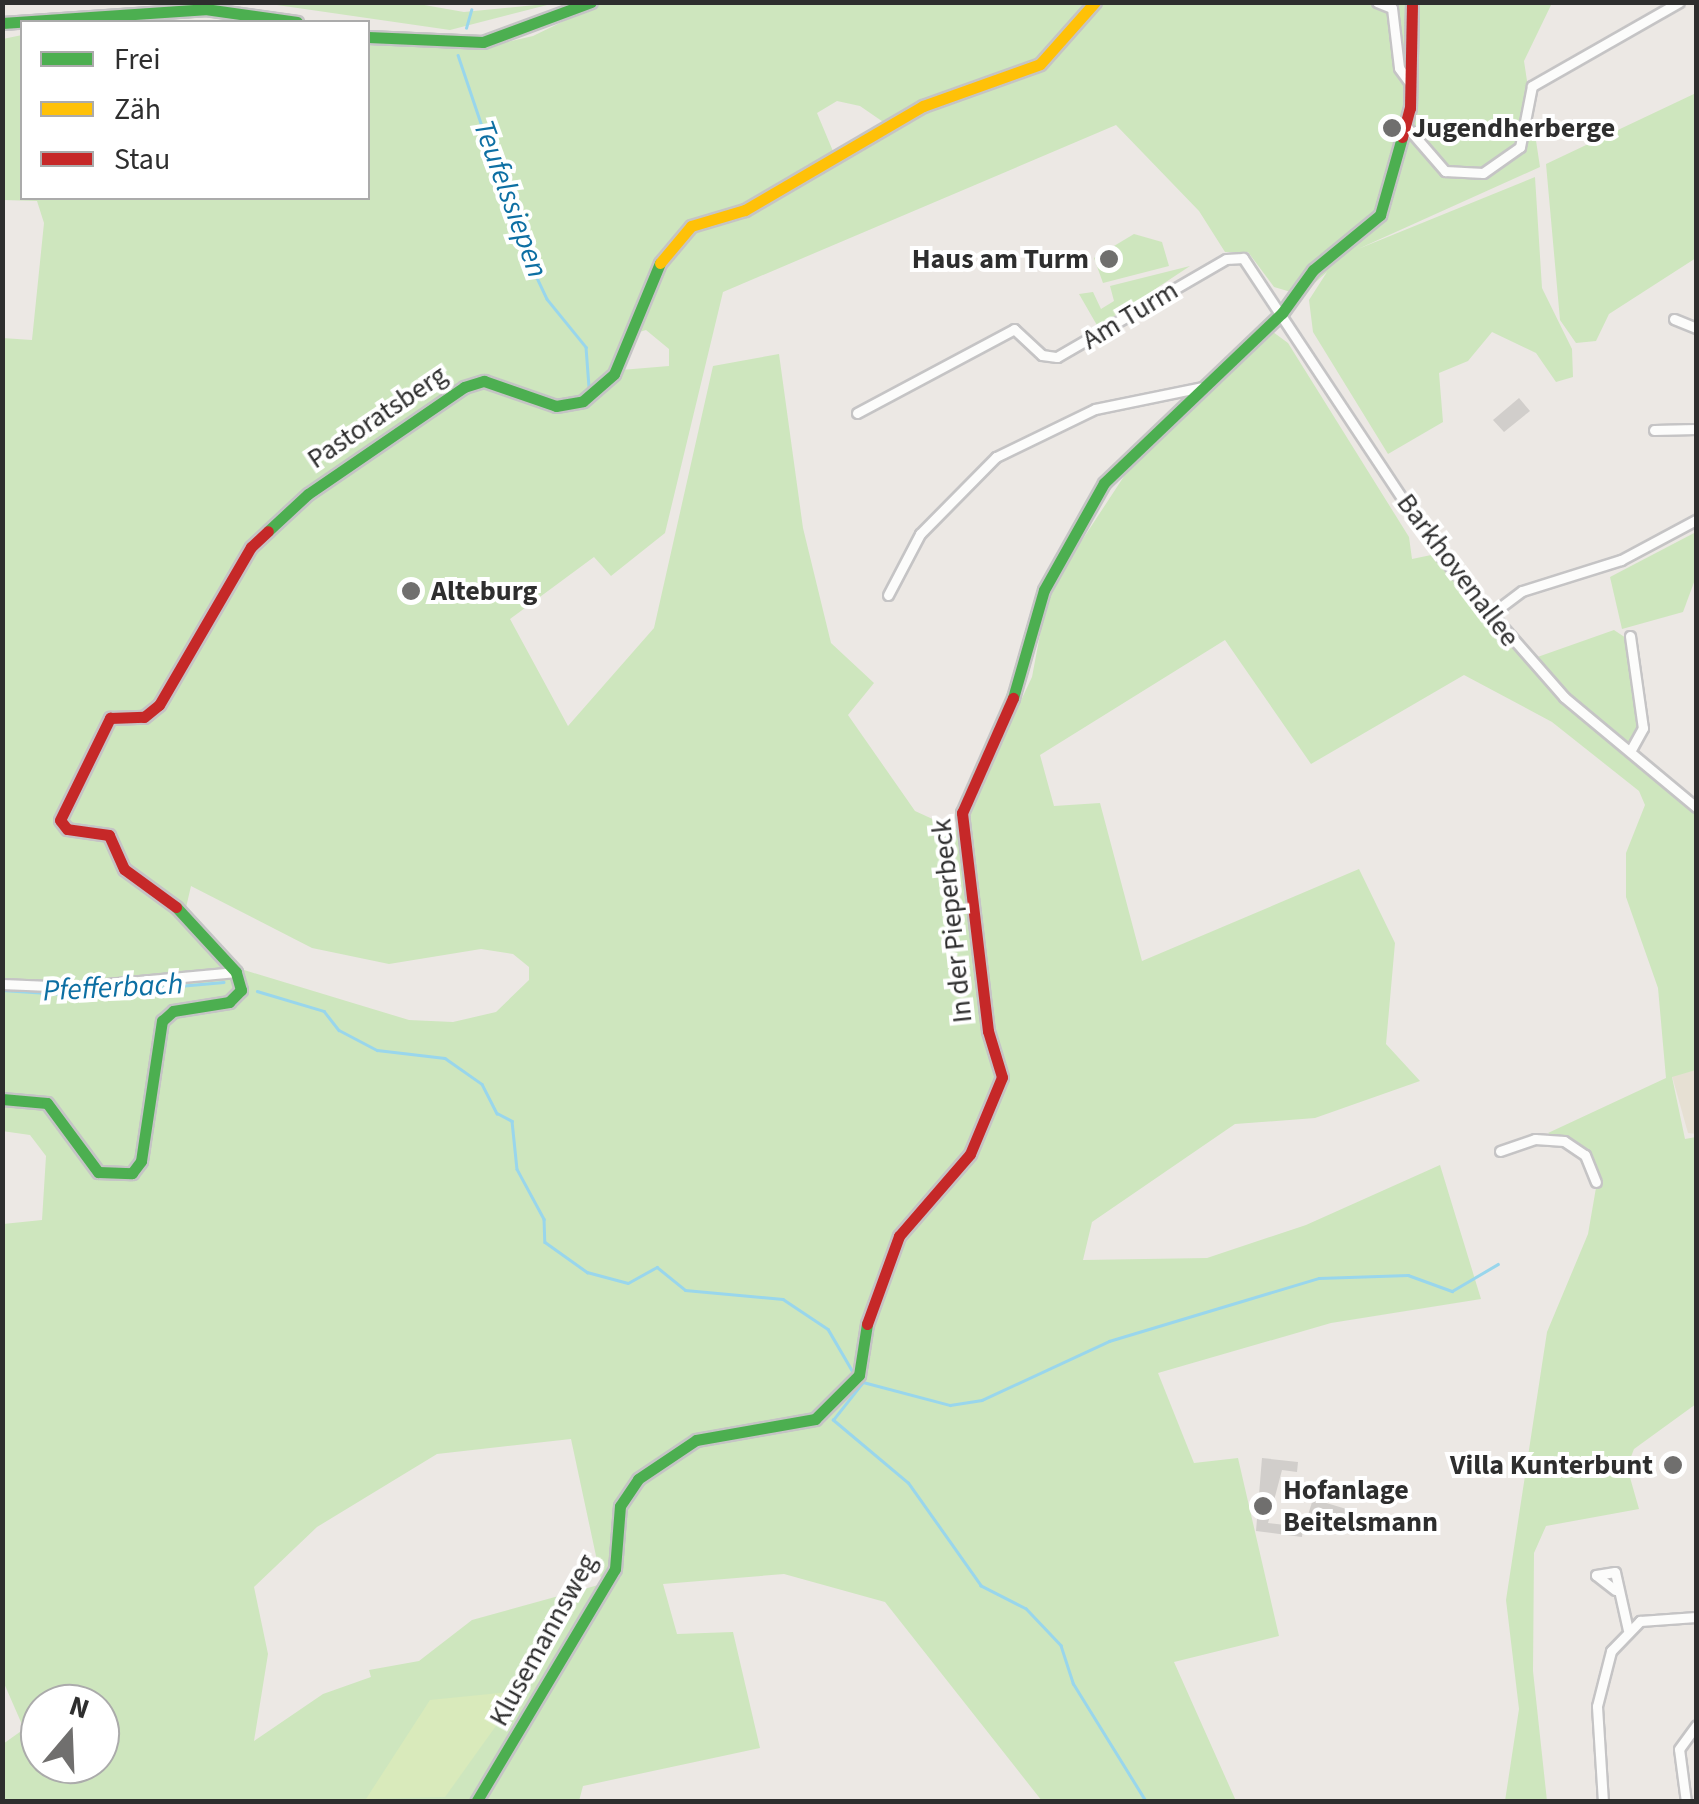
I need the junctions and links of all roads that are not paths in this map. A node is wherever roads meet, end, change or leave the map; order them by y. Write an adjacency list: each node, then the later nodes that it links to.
1 (590, 2): 8 (street)
2 (1095, 2): 25 (street, Pastoratsberg)
3 (1377, 2): 9 (street)
4 (1412, 2): 9 (street, In der Pieperbeck)
5 (1679, 2): 10 (street)
6 (43, 20): 7 (street)
7 (283, 20)
8 (370, 36)
9 (1412, 85): 10 (street, In der Pieperbeck)
10 (1406, 126): 11 (street, In der Pieperbeck)
11 (1282, 314): 14 (street, In der Pieperbeck); 15 (street, Am Turm); 20 (street, Barkhovenallee)
12 (1674, 319): 13 (street)
13 (1696, 328)
14 (1202, 387): 19 (street); 30 (street, In der Pieperbeck)
15 (858, 413)
16 (1696, 429): 17 (street)
17 (1654, 430)
18 (1696, 520): 20 (street)
19 (888, 595)
20 (1490, 615): 22 (street, Barkhovenallee)
21 (1630, 636): 22 (street)
22 (1630, 752): 23 (street, Barkhovenallee)
23 (1692, 797): 24 (street, Barkhovenallee)
24 (1696, 807)
25 (236, 972): 26 (street); 27 (street)
26 (2, 984)
27 (2, 1099)
28 (1500, 1151): 29 (street)
29 (1596, 1182)
30 (900, 1236): 35 (street, Klusemannsweg)
31 (1615, 1590): 33 (street)
32 (1696, 1617): 33 (street)
33 (1628, 1630): 36 (street)
34 (1696, 1726): 37 (street)
35 (476, 1802)
36 (1603, 1802)
37 (1686, 1802)

